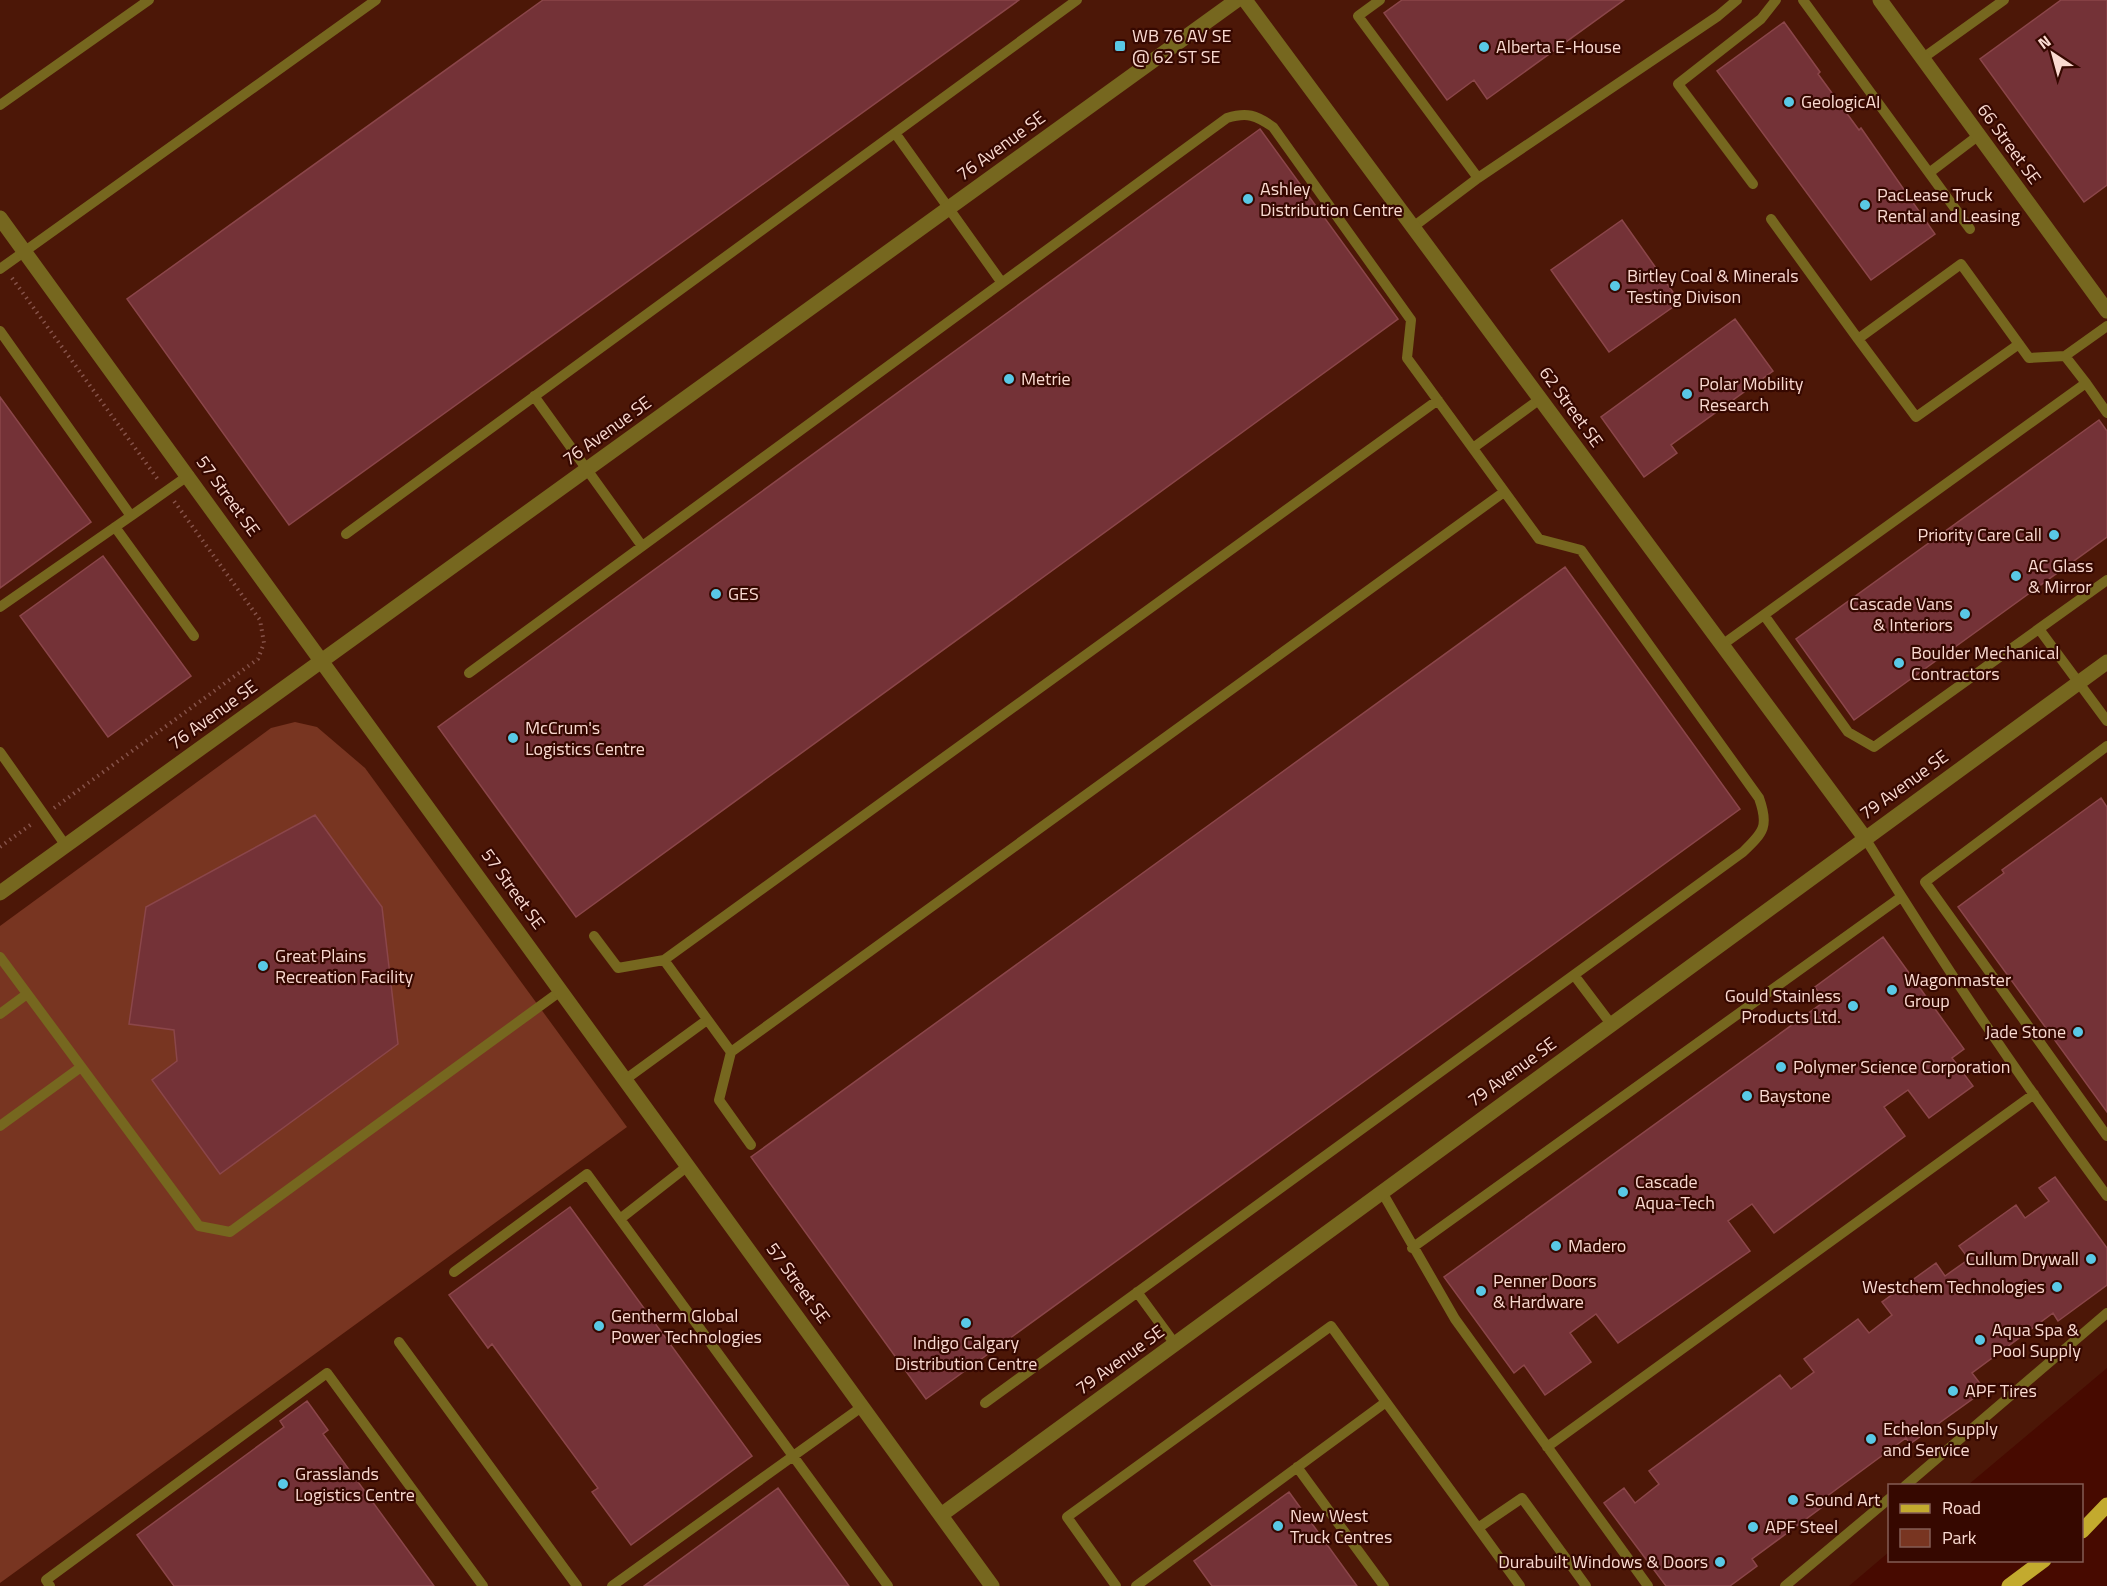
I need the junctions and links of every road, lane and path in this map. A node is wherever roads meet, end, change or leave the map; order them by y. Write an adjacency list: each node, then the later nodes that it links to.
1 (149, 0): 13 (lane)
2 (376, 0): 24 (lane)
3 (1077, 0): 14 (lane)
4 (1237, 0): 19 (street, 76 Avenue SE)
5 (1245, 0): 22 (street, 62 Street SE)
6 (1380, 0): 17 (lane)
7 (1737, 0): 17 (lane)
8 (1776, 0): 18 (lane)
9 (1803, 0): 16 (lane)
10 (1880, 0): 12 (street, 66 Street SE)
11 (2004, 0): 12 (lane)
12 (1923, 58): 15 (street, 66 Street SE)
13 (0, 105)
14 (895, 133): 19 (lane); 34 (lane)
15 (1979, 135): 16 (lane); 27 (street, 66 Street SE)
16 (1929, 173): 23 (lane)
17 (1478, 178): 22 (lane)
18 (1753, 184)
19 (948, 209): 26 (lane); 39 (street, 76 Avenue SE)
20 (0, 218): 24 (street, 57 Street SE)
21 (1771, 219): 30 (lane)
22 (1413, 226): 35 (street, 62 Street SE)
23 (1970, 229)
24 (25, 251): 25 (lane); 40 (street, 57 Street SE)
25 (0, 269)
26 (1002, 283): 36 (lane); 45 (lane)
27 (2107, 311)
28 (2107, 326): 32 (lane)
29 (0, 331): 42 (lane)
30 (1858, 339): 31 (lane); 31 (lane)
31 (2019, 344): 32 (lane)
32 (2065, 356): 33 (lane)
33 (2086, 383): 37 (lane); 48 (lane)
34 (534, 396): 39 (lane); 44 (lane)
35 (1540, 399): 38 (lane); 51 (street, 62 Street SE)
36 (1438, 400): 38 (lane); 65 (lane)
37 (2107, 413)
38 (1473, 448): 41 (lane)
39 (586, 470): 45 (lane); 52 (street, 76 Avenue SE)
40 (189, 475): 42 (lane); 52 (street, 57 Street SE)
41 (1504, 492): 66 (lane); 72 (lane)
42 (131, 516): 43 (lane)
43 (115, 527): 47 (lane); 50 (lane)
44 (346, 534)
45 (642, 546): 54 (lane)
46 (2107, 580): 49 (lane)
47 (0, 608)
48 (1764, 615): 49 (lane); 51 (lane)
49 (2039, 628): 55 (lane)
50 (194, 636)
51 (1722, 645): 59 (street, 62 Street SE)
52 (323, 660): 60 (street, 76 Avenue SE); 67 (street, 57 Street SE)
53 (2107, 662): 55 (street, 79 Avenue SE)
54 (469, 673)
55 (2079, 682): 56 (lane); 59 (street, 79 Avenue SE)
56 (2107, 722)
57 (2107, 746): 77 (lane)
58 (0, 752): 60 (lane)
59 (1865, 838): 62 (lane); 71 (street, 79 Avenue SE)
60 (66, 846): 61 (street, 76 Avenue SE)
61 (0, 893)
62 (1901, 897): 75 (lane); 83 (lane)
63 (594, 936): 65 (lane)
64 (0, 957): 68 (lane)
65 (664, 960): 70 (lane)
66 (1574, 975): 71 (lane); 85 (lane)
67 (562, 990): 73 (lane); 74 (street, 57 Street SE)
68 (27, 994): 69 (lane); 73 (lane)
69 (0, 1014)
70 (707, 1020): 72 (lane); 74 (lane)
71 (1611, 1024): 80 (street, 79 Avenue SE)
72 (730, 1052): 78 (lane)
73 (81, 1067): 76 (lane)
74 (626, 1079): 79 (street, 57 Street SE)
75 (2034, 1094): 81 (lane); 92 (lane)
76 (0, 1126)
77 (2107, 1136)
78 (751, 1145)
79 (688, 1165): 82 (lane); 91 (street, 57 Street SE)
80 (1382, 1192): 83 (lane); 88 (street, 79 Avenue SE)
81 (2107, 1196)
82 (620, 1219): 84 (lane); 93 (lane)
83 (1412, 1248): 92 (lane)
84 (454, 1272)
85 (1137, 1292): 88 (lane); 90 (lane)
86 (2107, 1312): 95 (lane)
87 (399, 1342): 106 (lane)
88 (1175, 1344): 99 (street, 79 Avenue SE)
89 (1386, 1402): 94 (lane); 100 (lane); 110 (lane)
90 (985, 1403)
91 (863, 1406): 93 (lane); 99 (street, 57 Street SE)
92 (1547, 1447): 115 (lane)
93 (793, 1458): 107 (lane); 108 (lane)
94 (1298, 1467): 111 (lane); 112 (lane)
95 (1906, 1484)
96 (1888, 1500): 116 (lane)
97 (2107, 1505): 101 (main road)
98 (2107, 1514): 102 (main road)
99 (941, 1515): 109 (street, 57 Street SE)
100 (1478, 1528): 113 (lane); 114 (lane)
101 (2083, 1531)
102 (2083, 1531)
103 (2040, 1562): 117 (main road)
104 (50, 1586): 105 (lane)
105 (483, 1586)
106 (577, 1586)
107 (612, 1586)
108 (888, 1586)
109 (992, 1586)
110 (1116, 1586)
111 (1136, 1586)
112 (1384, 1586)
113 (1520, 1586)
114 (1586, 1586)
115 (1648, 1586)
116 (1785, 1586)
117 (2008, 1586)

